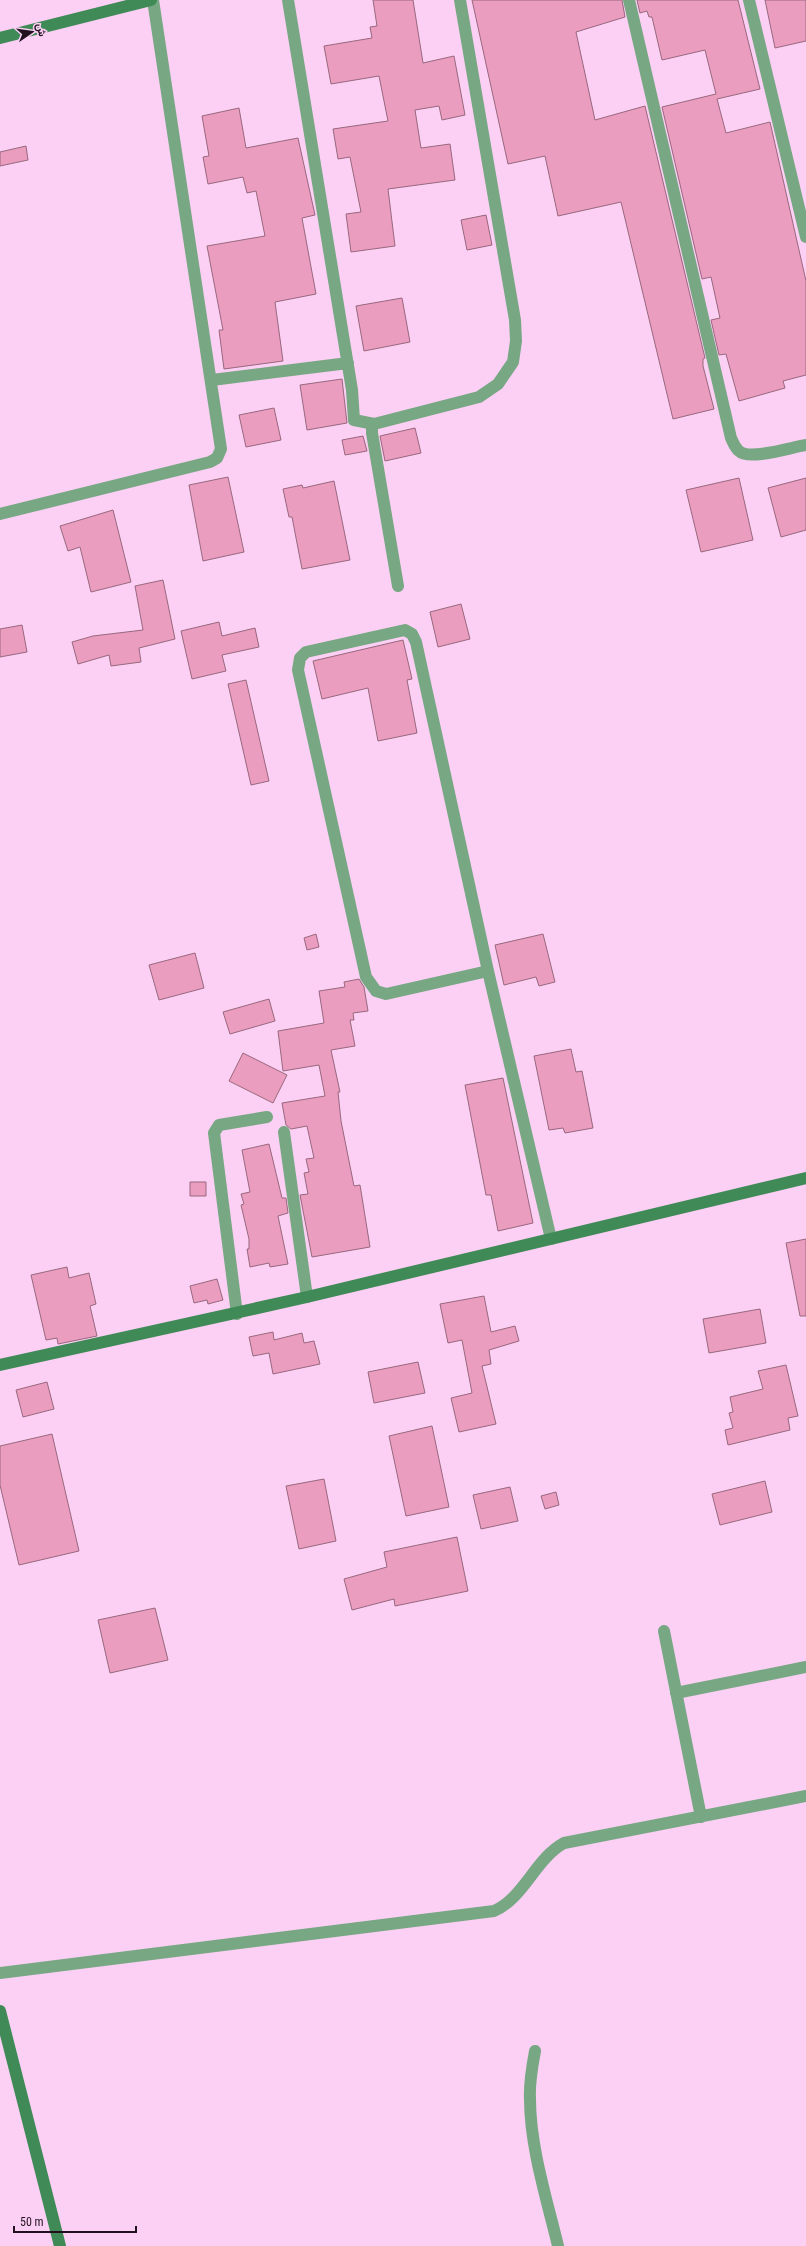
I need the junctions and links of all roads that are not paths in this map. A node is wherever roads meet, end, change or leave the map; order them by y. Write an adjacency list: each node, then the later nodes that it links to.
1 (152, 0): 6 (street); 9 (street)
2 (288, 0): 8 (street)
3 (460, 0): 10 (street)
4 (629, 0): 11 (street)
5 (749, 0): 7 (street)
6 (0, 38)
7 (806, 237)
8 (348, 363): 9 (street); 10 (street)
9 (212, 380): 12 (street)
10 (374, 424): 13 (street)
11 (806, 445)
12 (0, 514)
13 (398, 586)
14 (488, 971): 14 (street); 18 (street)
15 (267, 1117): 20 (street)
16 (284, 1132): 19 (street)
17 (806, 1178): 18 (street)
18 (551, 1239): 19 (street)
19 (307, 1297): 20 (street)
20 (236, 1314): 21 (street)
21 (0, 1365)
22 (664, 1631): 24 (street)
23 (806, 1667): 24 (street)
24 (676, 1693): 26 (street)
25 (806, 1796): 26 (street)
26 (701, 1817): 27 (street)
27 (0, 1973)
28 (0, 2011): 30 (street)
29 (535, 2051): 31 (street)
30 (60, 2246)
31 (558, 2246)

